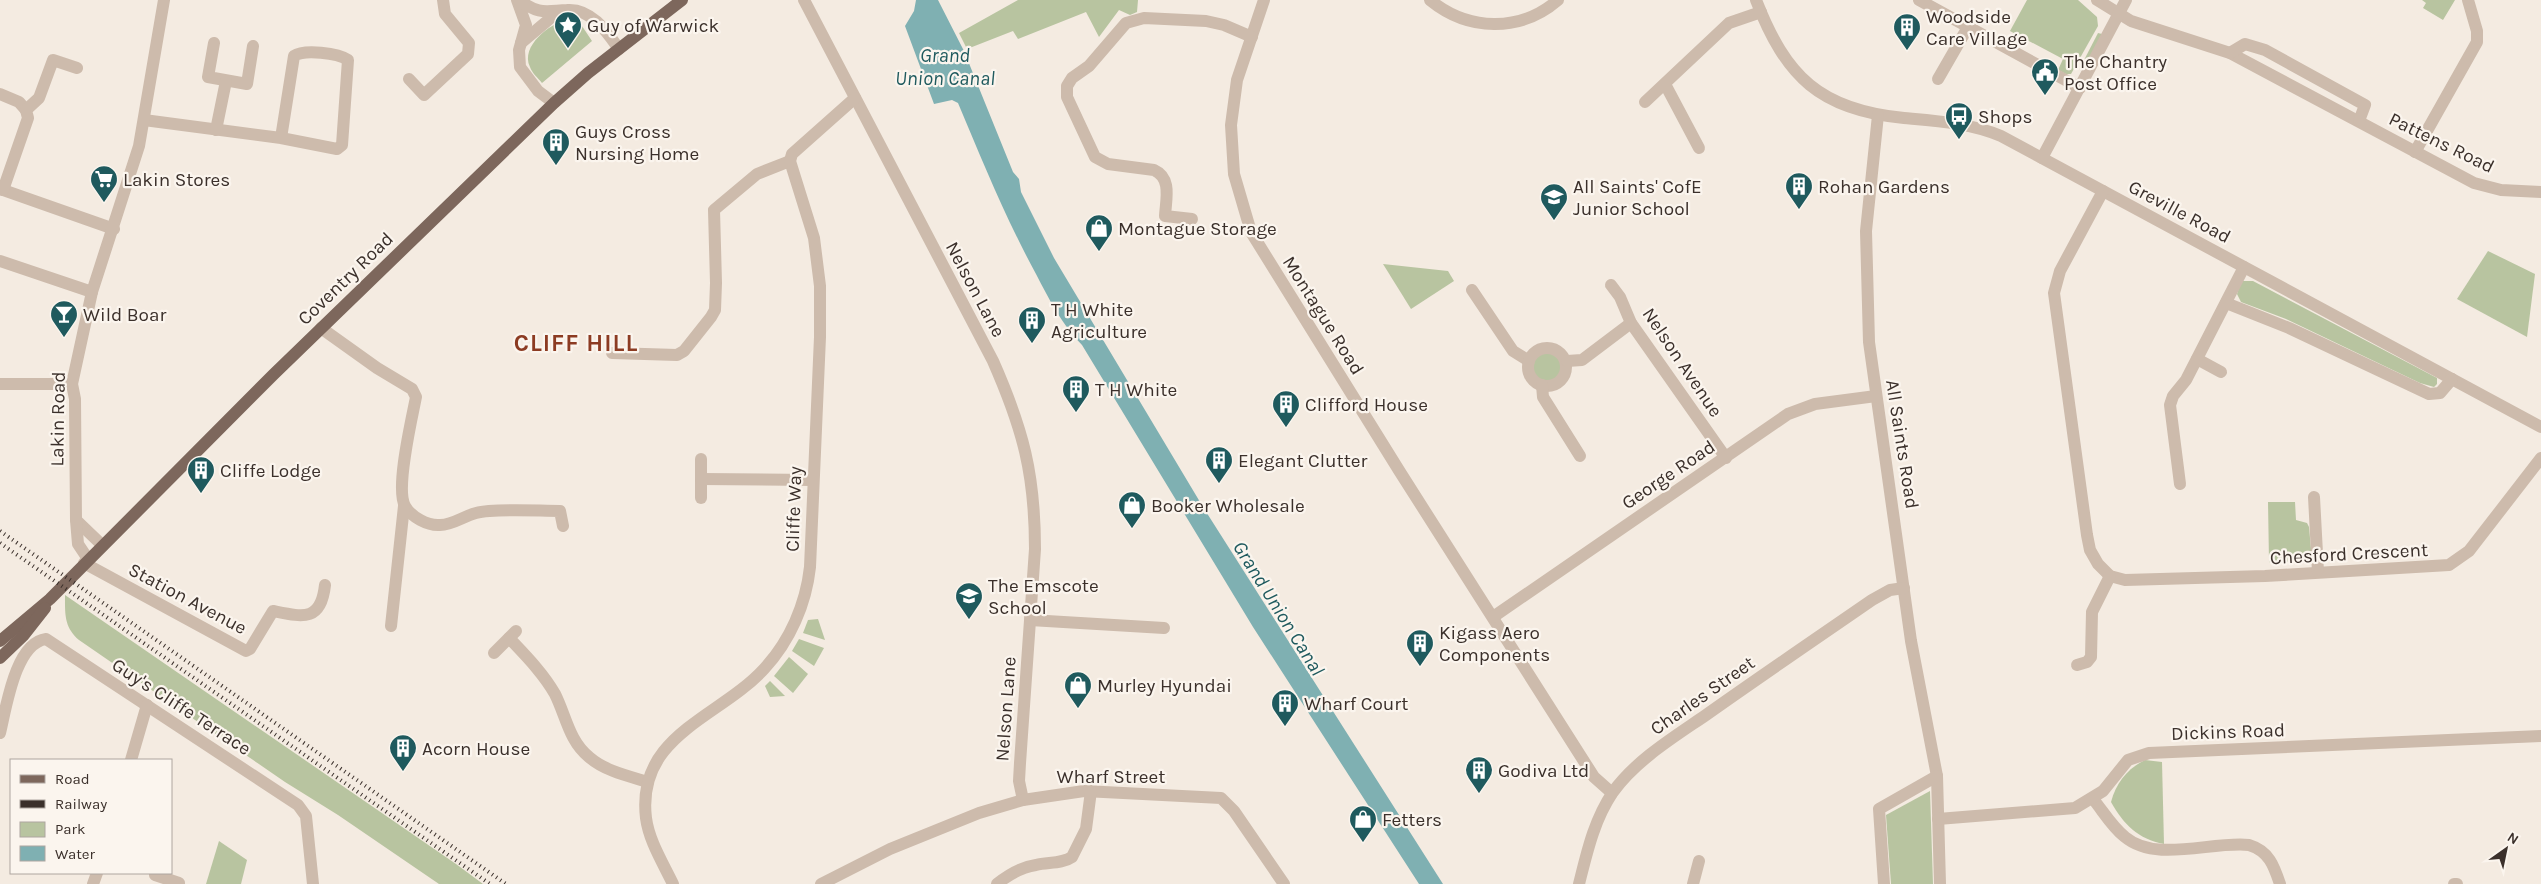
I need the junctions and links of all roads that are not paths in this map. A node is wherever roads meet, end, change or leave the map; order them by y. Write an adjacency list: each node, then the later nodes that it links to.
1 (164, 0): 36 (street, Lakin Road)
2 (443, 0): 25 (street)
3 (518, 0): 14 (street); 20 (street)
4 (682, 0): 22 (main road, Coventry Road)
5 (804, 0): 31 (street, Nelson Lane)
6 (1264, 0): 18 (street, Montague Road)
7 (1430, 0): 8 (street)
8 (1558, 0)
9 (1756, 0): 15 (street, Greville Road)
10 (1919, 0): 17 (street)
11 (2097, 0): 16 (street, Pattens Road)
12 (2126, 0): 16 (street)
13 (2468, 0): 41 (street)
14 (559, 11): 20 (street); 22 (street)
15 (1761, 12): 28 (street); 35 (street, Greville Road)
16 (2118, 15): 23 (street, Pattens Road); 29 (street)
17 (1968, 27): 26 (street); 29 (street)
18 (1252, 37): 47 (street); 87 (street, Montague Road)
19 (214, 43): 27 (street)
20 (521, 43): 33 (street)
21 (253, 46): 27 (street)
22 (619, 49): 33 (main road, Coventry Road)
23 (2230, 53): 37 (street, Pattens Road); 37 (street, Pattens Road)
24 (77, 68): 34 (street)
25 (409, 79)
26 (1938, 80)
27 (226, 81): 38 (street)
28 (1666, 84): 32 (street); 40 (street)
29 (2080, 88): 42 (street)
30 (0, 94): 34 (street)
31 (856, 98): 43 (street); 88 (street, Nelson Lane)
32 (1646, 102)
33 (554, 103): 56 (main road, Coventry Road)
34 (26, 110): 44 (street)
35 (1878, 115): 42 (street, Greville Road); 66 (street, All Saints Road)
36 (144, 120): 38 (street); 48 (street, Lakin Road)
37 (2359, 121): 41 (street, Pattens Road)
38 (216, 130): 39 (street)
39 (281, 138): 39 (street)
40 (1699, 148)
41 (2415, 152): 46 (street, Pattens Road)
42 (2042, 158): 45 (street, Greville Road)
43 (790, 161): 57 (street); 73 (street, Cliffe Way)
44 (2, 189): 48 (street)
45 (2104, 191): 50 (street, Greville Road); 83 (street)
46 (2541, 192)
47 (1192, 219)
48 (114, 229): 53 (street, Lakin Road)
49 (0, 261): 53 (street)
50 (2244, 267): 54 (street); 62 (street, Greville Road)
51 (1611, 286): 55 (street, Nelson Avenue)
52 (1472, 290): 59 (street)
53 (92, 292): 64 (street, Lakin Road)
54 (2226, 303): 58 (street); 62 (street)
55 (1631, 323): 60 (street); 69 (street, Nelson Avenue)
56 (321, 328): 77 (street); 80 (main road, Coventry Road)
57 (612, 353)
58 (2197, 359): 61 (street); 74 (street)
59 (1529, 361): 60 (street); 65 (street)
60 (1566, 361): 65 (street)
61 (2221, 372)
62 (2452, 379): 67 (street, Greville Road)
63 (0, 384): 64 (street)
64 (72, 384): 78 (street, Lakin Road)
65 (1542, 386): 68 (street)
66 (1876, 396): 69 (street, George Road); 85 (street, All Saints Road)
67 (2541, 427)
68 (1580, 456)
69 (1726, 458): 87 (street, George Road)
70 (2541, 458): 82 (street, Chesford Crescent)
71 (701, 459): 72 (street)
72 (702, 479): 73 (street); 76 (street)
73 (813, 480): 100 (street, Cliffe Way)
74 (2180, 484)
75 (2314, 497): 82 (street)
76 (701, 498)
77 (404, 506): 79 (street); 89 (street)
78 (76, 520): 80 (street); 81 (street, Lakin Road)
79 (563, 526)
80 (102, 545): 81 (main road, Coventry Road)
81 (86, 561): 84 (street, Station Avenue); 86 (main road, Coventry Road)
82 (2318, 572): 83 (street, Chesford Crescent)
83 (2110, 576): 94 (street)
84 (325, 585)
85 (1904, 588): 99 (street, All Saints Road); 102 (street, Charles Street)
86 (50, 599): 91 (main road, Coventry Road); 93 (main road, Coventry Road)
87 (1494, 616): 102 (street, Montague Road)
88 (1030, 620): 90 (street); 104 (street, Nelson Lane)
89 (391, 626)
90 (1164, 628)
91 (0, 641)
92 (494, 653): 100 (street)
93 (0, 658)
94 (2077, 665)
95 (147, 705): 96 (street, Guy's Cliffe Terrace); 98 (street); 109 (street, Guy's Cliffe Terrace)
96 (0, 733)
97 (2541, 736): 103 (street, Dickins Road)
98 (131, 759)
99 (1937, 776): 105 (street, All Saints Road); 116 (street)
100 (648, 782): 110 (street, Cliffe Way)
101 (1091, 791): 104 (street, Wharf Street); 112 (street); 113 (street, Wharf Street)
102 (1612, 793): 114 (street, Charles Street)
103 (2093, 799): 105 (street, Dickins Road); 118 (street)
104 (1023, 800): 111 (street, Wharf Street)
105 (1938, 819): 117 (street, All Saints Road)
106 (1699, 861): 115 (street)
107 (154, 877): 108 (street)
108 (179, 883)
109 (313, 884)
110 (673, 884)
111 (821, 884)
112 (996, 884)
113 (1284, 884)
114 (1579, 884)
115 (1693, 884)
116 (1884, 884)
117 (1940, 884)
118 (2280, 884)

